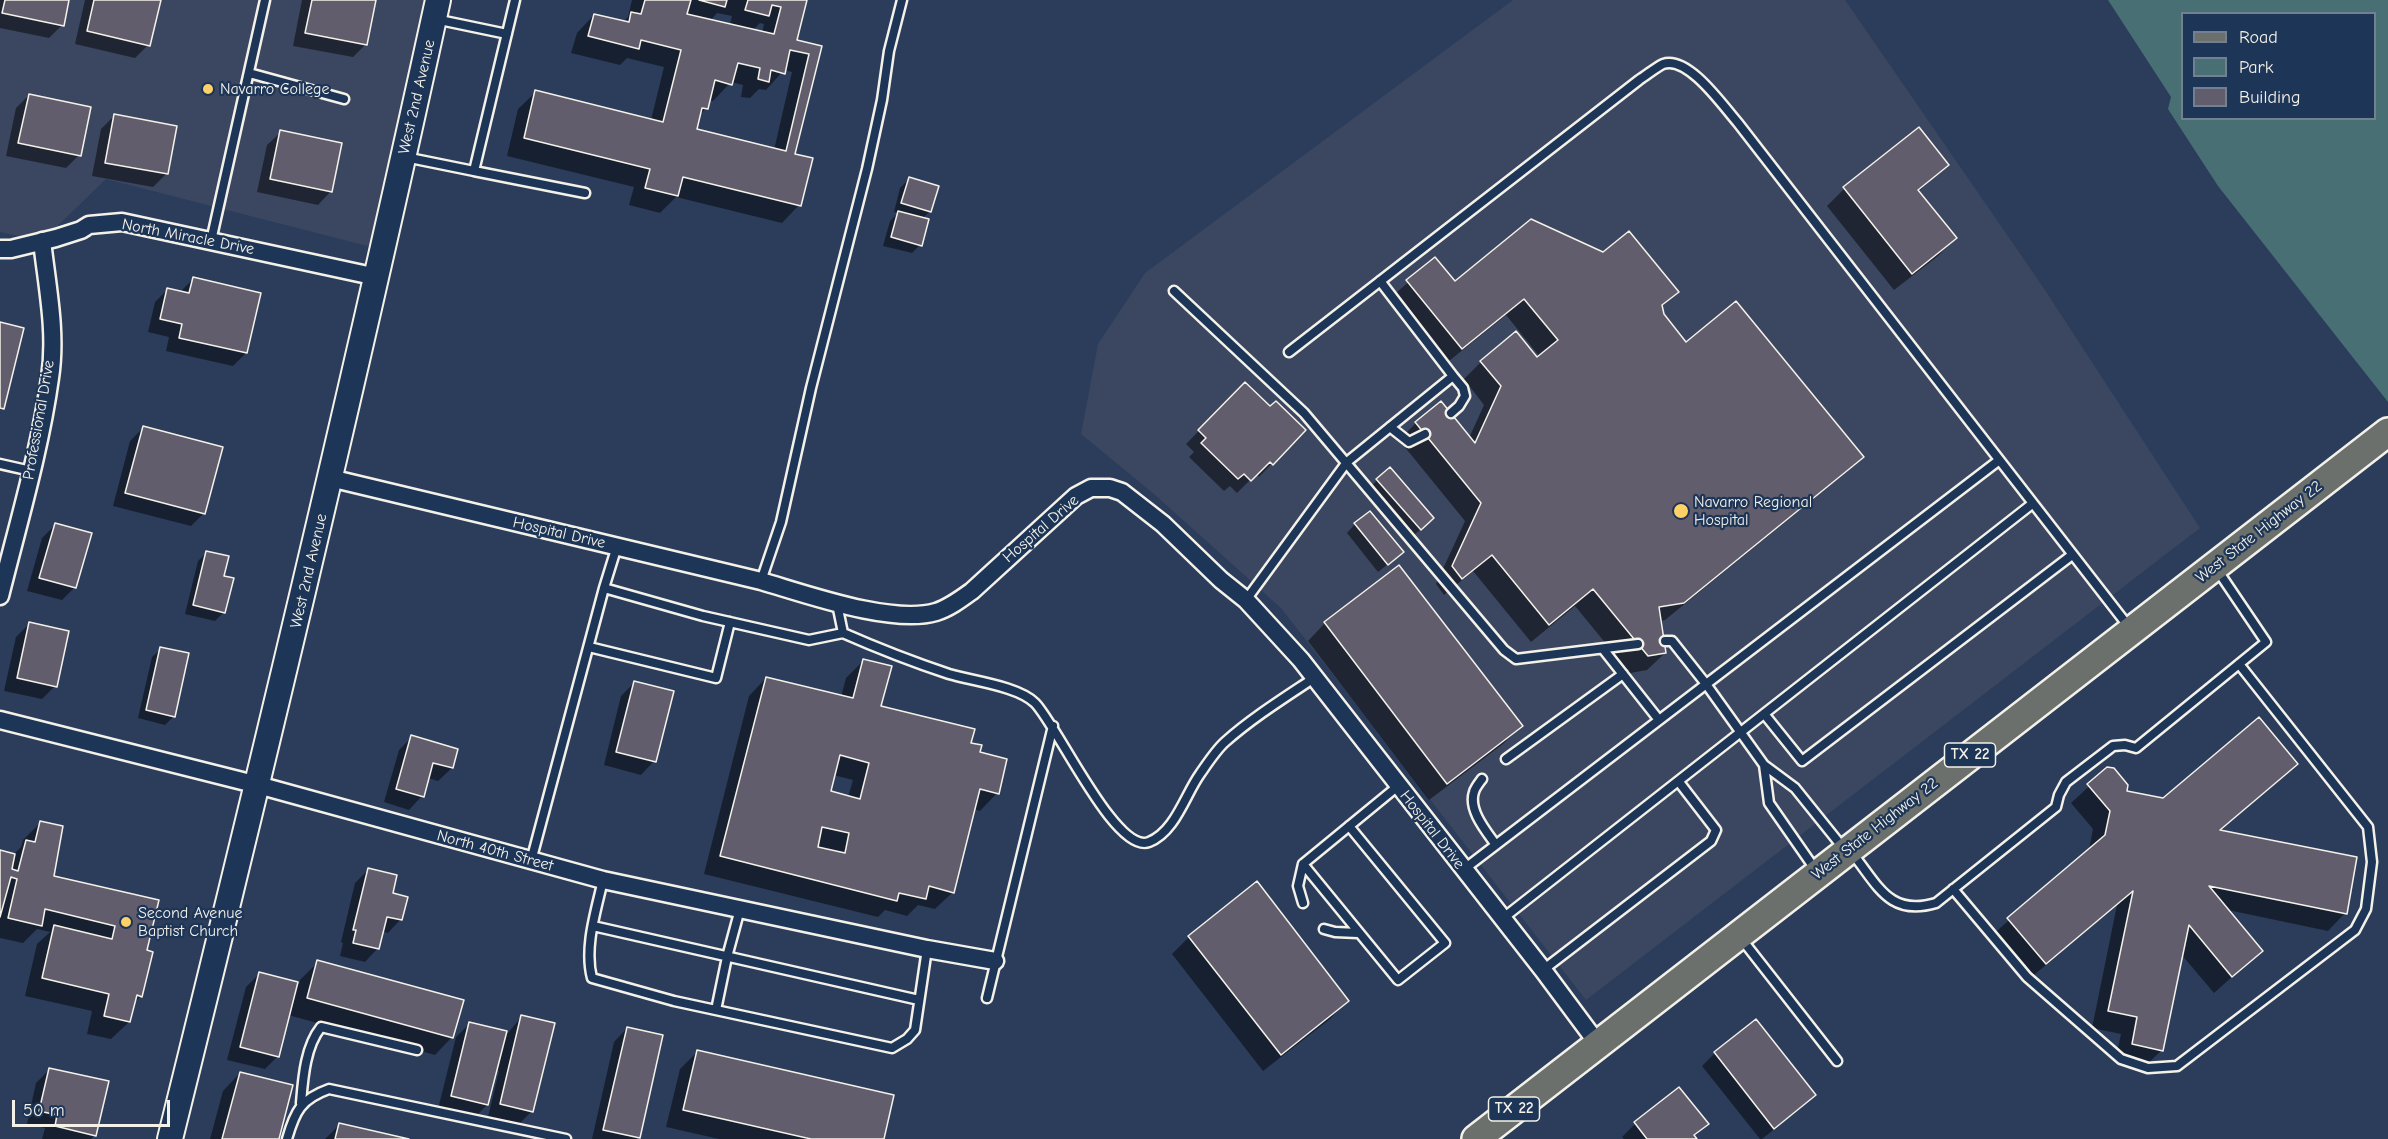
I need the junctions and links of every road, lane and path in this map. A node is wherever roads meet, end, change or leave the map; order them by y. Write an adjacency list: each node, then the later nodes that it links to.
1 (265, 0): 6 (lane)
2 (515, 0): 5 (lane)
3 (902, 0): 32 (lane)
4 (436, 9): 5 (lane); 8 (street, West 2nd Avenue)
5 (507, 34): 9 (lane)
6 (249, 73): 7 (lane); 12 (lane)
7 (344, 99)
8 (404, 156): 9 (lane); 14 (street, West 2nd Avenue)
9 (474, 171): 10 (lane)
10 (585, 193)
11 (42, 241): 12 (street, North Miracle Drive); 13 (street, North Miracle Drive); 26 (street, Professional Drive)
12 (211, 241): 14 (street, North Miracle Drive)
13 (0, 249)
14 (377, 277): 27 (street, West 2nd Avenue)
15 (1380, 281): 17 (lane); 18 (lane); 23 (lane)
16 (1174, 291): 24 (lane)
17 (1289, 352)
18 (1453, 376): 19 (lane); 20 (lane)
19 (1451, 413)
20 (1390, 427): 22 (lane); 24 (lane)
21 (2388, 432): 31 (main road, West State Highway 22 / TX 22)
22 (1425, 434)
23 (1998, 460): 28 (lane); 47 (lane)
24 (1347, 462): 35 (lane); 43 (lane)
25 (0, 464): 26 (lane)
26 (31, 471): 34 (street, Professional Drive)
27 (330, 478): 29 (street, Hospital Drive); 57 (street, West 2nd Avenue)
28 (2032, 504): 30 (lane); 48 (lane)
29 (617, 546): 32 (street, Hospital Drive); 33 (lane)
30 (2072, 555): 38 (lane); 48 (lane)
31 (2215, 566): 38 (main road, West State Highway 22 / TX 22); 44 (lane)
32 (761, 581): 36 (street, Hospital Drive)
33 (604, 588): 37 (lane); 42 (lane)
34 (0, 596)
35 (1246, 600): 36 (street, Hospital Drive); 46 (street, Hospital Drive)
36 (837, 602): 39 (lane)
37 (730, 622): 39 (lane); 42 (lane)
38 (2131, 630): 61 (main road, West State Highway 22 / TX 22)
39 (843, 633): 51 (lane)
40 (1665, 641): 47 (lane)
41 (1638, 644): 43 (lane)
42 (589, 647): 62 (lane)
43 (1603, 649): 45 (lane)
44 (2239, 664): 67 (lane); 67 (lane)
45 (1623, 674): 50 (lane); 53 (lane)
46 (1314, 678): 51 (lane); 58 (street, Hospital Drive)
47 (1706, 684): 50 (lane); 52 (lane)
48 (1765, 715): 52 (lane)
49 (0, 720): 57 (street, North 40th Street)
50 (1659, 720): 60 (lane)
51 (1053, 726): 77 (lane)
52 (1741, 734): 54 (lane); 56 (lane)
53 (1506, 759)
54 (1764, 765): 61 (lane); 65 (lane)
55 (1482, 779): 60 (lane)
56 (1679, 782): 70 (lane); 78 (lane)
57 (258, 784): 62 (street, North 40th Street); 87 (street, West 2nd Avenue)
58 (1398, 786): 59 (lane); 64 (street, Hospital Drive)
59 (1349, 826): 63 (lane); 73 (lane)
60 (1496, 845): 64 (lane)
61 (1847, 850): 65 (main road, West State Highway 22 / TX 22); 67 (lane)
62 (531, 861): 66 (street, North 40th Street)
63 (1303, 864): 68 (lane); 73 (lane)
64 (1463, 870): 70 (street, Hospital Drive)
65 (1819, 873): 74 (main road, West State Highway 22 / TX 22)
66 (603, 880): 69 (street, North 40th Street); 71 (lane)
67 (1953, 889)
68 (1303, 903)
69 (740, 909): 75 (street, North 40th Street); 76 (lane)
70 (1502, 920): 78 (street, Hospital Drive)
71 (593, 926): 76 (lane); 81 (lane)
72 (1324, 929): 73 (lane)
73 (1359, 933)
74 (1738, 934): 82 (main road, West State Highway 22 / TX 22); 84 (lane)
75 (927, 949): 77 (street, North 40th Street); 80 (lane)
76 (727, 957): 80 (lane); 81 (lane)
77 (996, 961): 79 (lane)
78 (1543, 970): 82 (street, Hospital Drive)
79 (987, 998)
80 (919, 1000): 81 (lane)
81 (717, 1010)
82 (1598, 1044): 86 (main road, West State Highway 22 / TX 22)
83 (417, 1050): 85 (lane)
84 (1837, 1061)
85 (301, 1103): 88 (lane); 89 (lane)
86 (1484, 1136)
87 (170, 1139)
88 (287, 1139)
89 (566, 1139)

